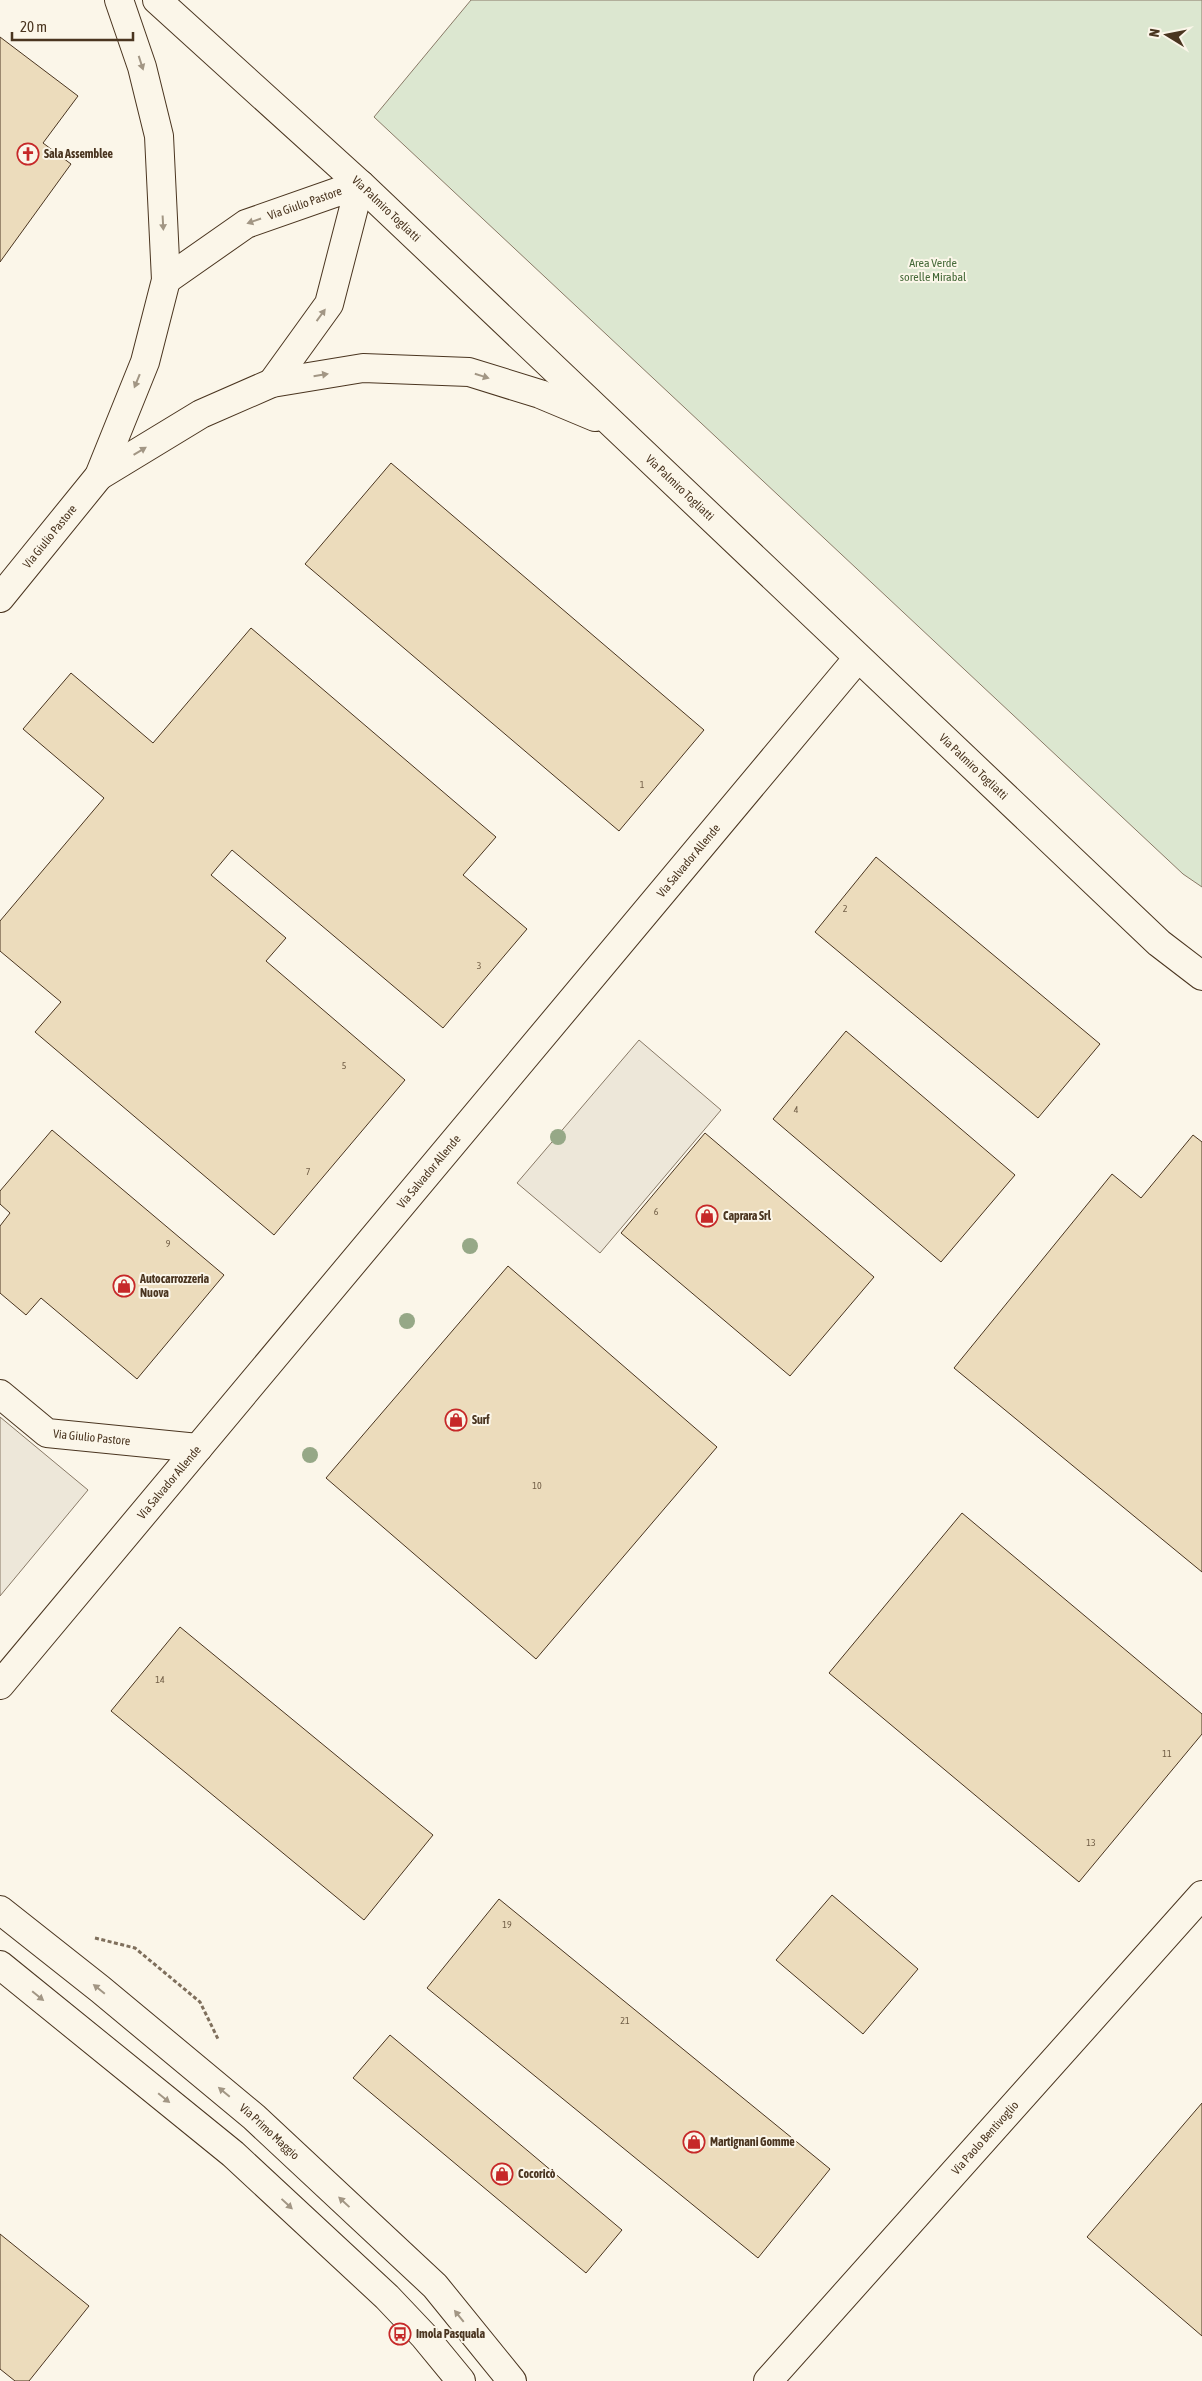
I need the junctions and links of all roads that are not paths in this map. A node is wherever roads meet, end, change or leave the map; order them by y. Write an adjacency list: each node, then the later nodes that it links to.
1 (119, 0): 4 (street, Via Giulio Pastore, one-way to 4)
2 (157, 0): 3 (street, Via Palmiro Togliatti)
3 (360, 184): 4 (street, Via Giulio Pastore, one-way to 4); 5 (street, Via Giulio Pastore, one-way to 3); 6 (street, Via Palmiro Togliatti)
4 (166, 280): 7 (street, Via Giulio Pastore, one-way to 7)
5 (272, 383): 6 (street, Via Giulio Pastore, one-way to 6); 7 (street, Via Giulio Pastore, one-way to 5)
6 (609, 422): 9 (street, Via Palmiro Togliatti)
7 (99, 476): 8 (street, Via Giulio Pastore)
8 (0, 598)
9 (858, 658): 10 (street, Via Palmiro Togliatti); 12 (street, Via Salvador Allende)
10 (1202, 976)
11 (0, 1394): 12 (street, Via Giulio Pastore)
12 (198, 1448): 13 (street, Via Salvador Allende)
13 (0, 1684)
14 (1202, 1895): 19 (street, Via Paolo Bentivoglio)
15 (0, 1910): 18 (street, Via Primo Maggio, one-way to 15)
16 (0, 1965): 17 (street, one-way to 17)
17 (461, 2381)
18 (512, 2381)
19 (768, 2381)

